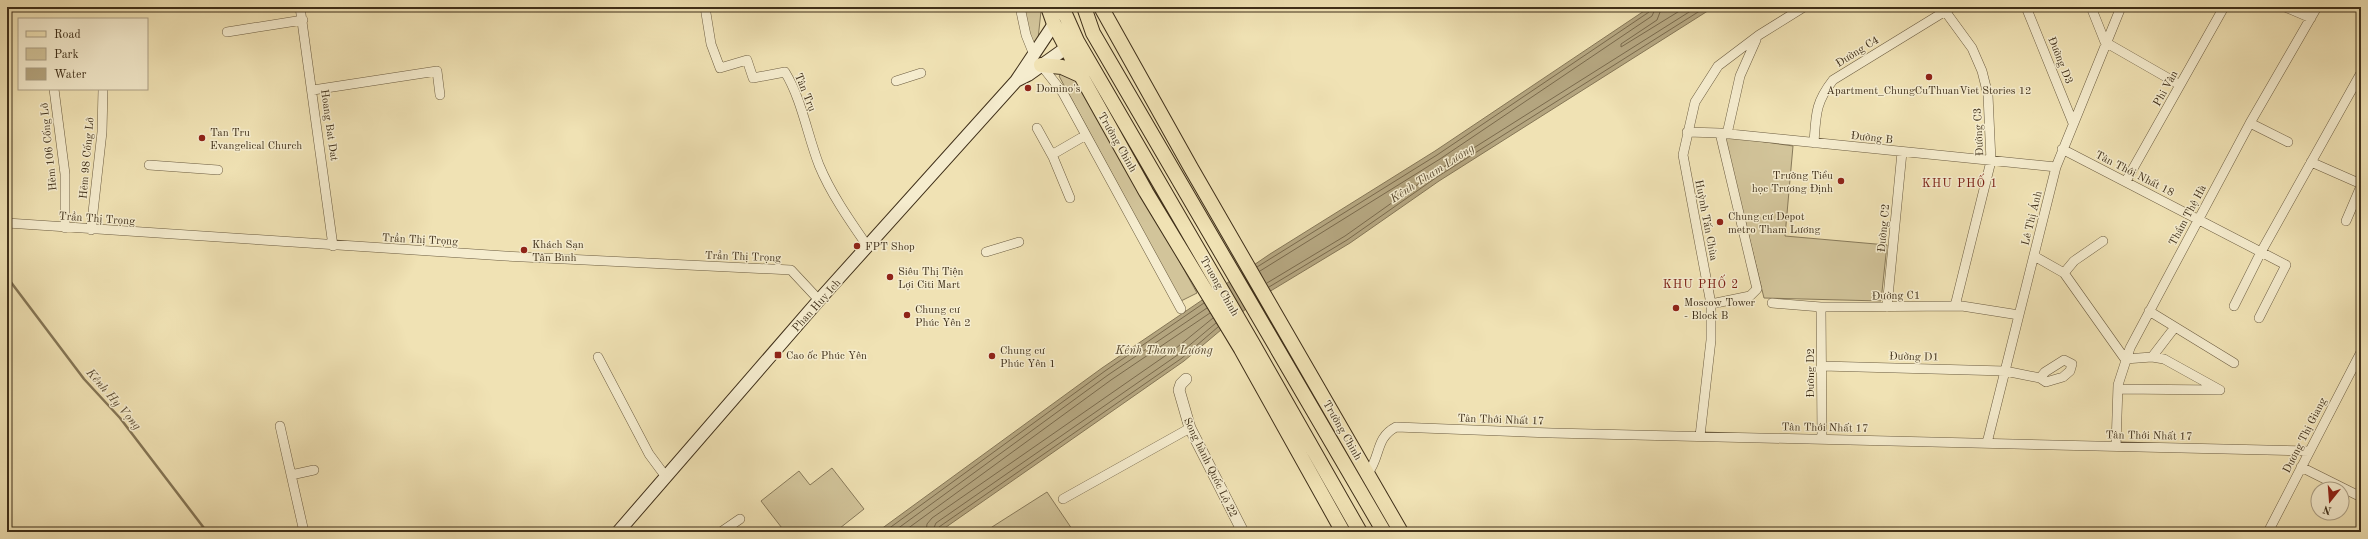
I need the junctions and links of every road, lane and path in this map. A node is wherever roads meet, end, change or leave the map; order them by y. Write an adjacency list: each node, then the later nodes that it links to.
1 (300, 7): 17 (street, Hoang Bat Dat)
2 (705, 7): 66 (street, Tân Trụ)
3 (1020, 7): 24 (street)
4 (1048, 7): 15 (main road, Trường Chinh)
5 (1101, 7): 18 (main road)
6 (1804, 7): 21 (street, Huỳnh Tấn Chùa)
7 (2026, 7): 35 (street, Đường D3)
8 (2091, 7): 22 (street)
9 (2120, 7): 22 (street, Lê Thị Ánh)
10 (2224, 7): 29 (street, Phi Vân)
11 (2285, 7): 16 (street)
12 (2317, 7): 16 (street, Thẩm Thệ Hà)
13 (1086, 8): 15 (main road); 20 (main road)
14 (1948, 9): 42 (street, Đường C4); 46 (street, Đường C3)
15 (1061, 16): 23 (main road, Trường Chinh); 24 (main road)
16 (2311, 18): 36 (street, Thẩm Thệ Hà)
17 (303, 20): 19 (street); 32 (street, Hoang Bat Dat)
18 (1110, 26): 20 (main road); 50 (main road)
19 (227, 32)
20 (1093, 33): 23 (main road); 52 (main road)
21 (1759, 35): 38 (street, Huỳnh Tấn Chùa); 40 (street)
22 (2105, 42): 29 (street); 35 (street, Lê Thị Ánh)
23 (1071, 45): 24 (main road, Phan Huy Ich); 27 (main road, Trường Chinh); 33 (main road, Truong Chinh)
24 (1037, 60): 27 (main road); 39 (street); 66 (main road, Phan Huy Ich)
25 (921, 73): 28 (street)
26 (2361, 73): 47 (street)
27 (1080, 74): 33 (main road); 56 (main road, Trường Chinh)
28 (896, 81)
29 (2180, 85): 53 (street, Phi Vân)
30 (54, 90): 61 (street, Hẻm 106 Cống Lở)
31 (103, 90): 62 (street, Hẻm 98 Cống Lở)
32 (313, 90): 34 (street); 65 (street, Hoang Bat Dat)
33 (1107, 91): 54 (main road, Truong Chinh)
34 (440, 95)
35 (2073, 123): 43 (street, Lê Thị Ánh)
36 (2250, 123): 41 (street); 58 (street, Thẩm Thệ Hà)
37 (1037, 128): 45 (street)
38 (1687, 132): 40 (street, Đường B); 73 (street, Huỳnh Tấn Chùa)
39 (1086, 134): 45 (street); 78 (street)
40 (1724, 134): 42 (street, Đường B); 73 (street)
41 (2288, 142)
42 (1814, 143): 44 (street, Đường B)
43 (2062, 148): 49 (street, Lê Thị Ánh); 53 (street, Tân Thới Nhất 18)
44 (1902, 152): 46 (street, Đường B); 77 (street, Đường C2)
45 (1053, 157): 57 (street)
46 (1991, 161): 49 (street, Đường B); 74 (street, Đường C3)
47 (2311, 162): 55 (street); 68 (street)
48 (149, 166): 51 (street)
49 (2056, 167): 69 (street, Lê Thị Ánh)
50 (1191, 168): 52 (main road); 103 (main road, Trường Chinh)
51 (218, 170)
52 (1178, 176): 116 (main road, Truong Chinh)
53 (2126, 181): 58 (street, Tân Thới Nhất 18)
54 (1160, 184): 56 (main road); 83 (main road, Truong Chinh)
55 (2361, 185): 59 (street)
56 (1146, 192): 83 (main road, Trường Chinh)
57 (1070, 198)
58 (2198, 218): 68 (street, Tân Thới Nhất 18); 79 (street, Thẩm Thệ Hà)
59 (2346, 221)
60 (7, 223): 61 (street, Trần Thị Trọng)
61 (65, 228): 62 (street, Trần Thị Trọng)
62 (91, 230): 65 (street, Trần Thị Trọng)
63 (2103, 241): 70 (street)
64 (1019, 242): 67 (street)
65 (333, 246): 71 (street, Trần Thị Trọng)
66 (868, 247): 71 (main road, Phan Huy Ich)
67 (986, 252)
68 (2261, 252): 75 (street); 81 (street, Tân Thới Nhất 18)
69 (2034, 256): 70 (street); 80 (street, Lê Thị Ánh)
70 (2064, 273): 87 (street)
71 (819, 300): 105 (main road, Phan Huy Ich)
72 (1772, 303): 76 (street, Đường C1)
73 (1711, 304): 96 (street, Huỳnh Tấn Chùa)
74 (1955, 306): 77 (street, Đường C1); 80 (street, Đường C1)
75 (2234, 306)
76 (1821, 307): 77 (street, Đường C1); 89 (street, Đường D2)
77 (1888, 307)
78 (1181, 309)
79 (2149, 311): 82 (street); 87 (street, Thẩm Thệ Hà)
80 (2019, 315): 90 (street, Lê Thị Ánh)
81 (2259, 318)
82 (2175, 327): 86 (street); 88 (street)
83 (1247, 346): 109 (main road, Truong Chinh); 115 (main road)
84 (2361, 352): 100 (street, Dương Thị Giang)
85 (598, 357): 105 (street)
86 (2152, 357): 87 (street); 93 (street)
87 (2125, 359): 93 (street, Thẩm Thệ Hà)
88 (2234, 363)
89 (1822, 366): 90 (street, Đường D1); 97 (street, Đường D2)
90 (2005, 371): 91 (street, Đường D1); 98 (street, Lê Thị Ánh)
91 (2040, 378)
92 (1186, 379): 95 (street, Song hành Quốc Lộ 22)
93 (2118, 389): 99 (street, Thẩm Thệ Hà)
94 (280, 426): 104 (street)
95 (1190, 428): 107 (street); 114 (street, Song hành Quốc Lộ 22)
96 (1700, 436): 97 (street, Tân Thới Nhất 17); 103 (street, Tân Thới Nhất 17)
97 (1822, 439): 98 (street, Tân Thới Nhất 17)
98 (1987, 443): 99 (street, Tân Thới Nhất 17)
99 (2116, 446): 100 (street, Tân Thới Nhất 17)
100 (2309, 451): 101 (street, Dương Thị Giang)
101 (2302, 468): 106 (street); 110 (street, Dương Thị Giang)
102 (314, 470): 104 (street)
103 (1368, 473): 117 (main road, Trường Chinh)
104 (291, 475): 111 (street)
105 (666, 477): 112 (main road, Phan Huy Ich)
106 (2361, 497)
107 (1063, 499)
108 (740, 519): 113 (street)
109 (1357, 530)
110 (2269, 531)
111 (304, 532)
112 (618, 532)
113 (721, 532)
114 (1244, 532)
115 (1343, 532)
116 (1384, 532)
117 (1401, 532)

